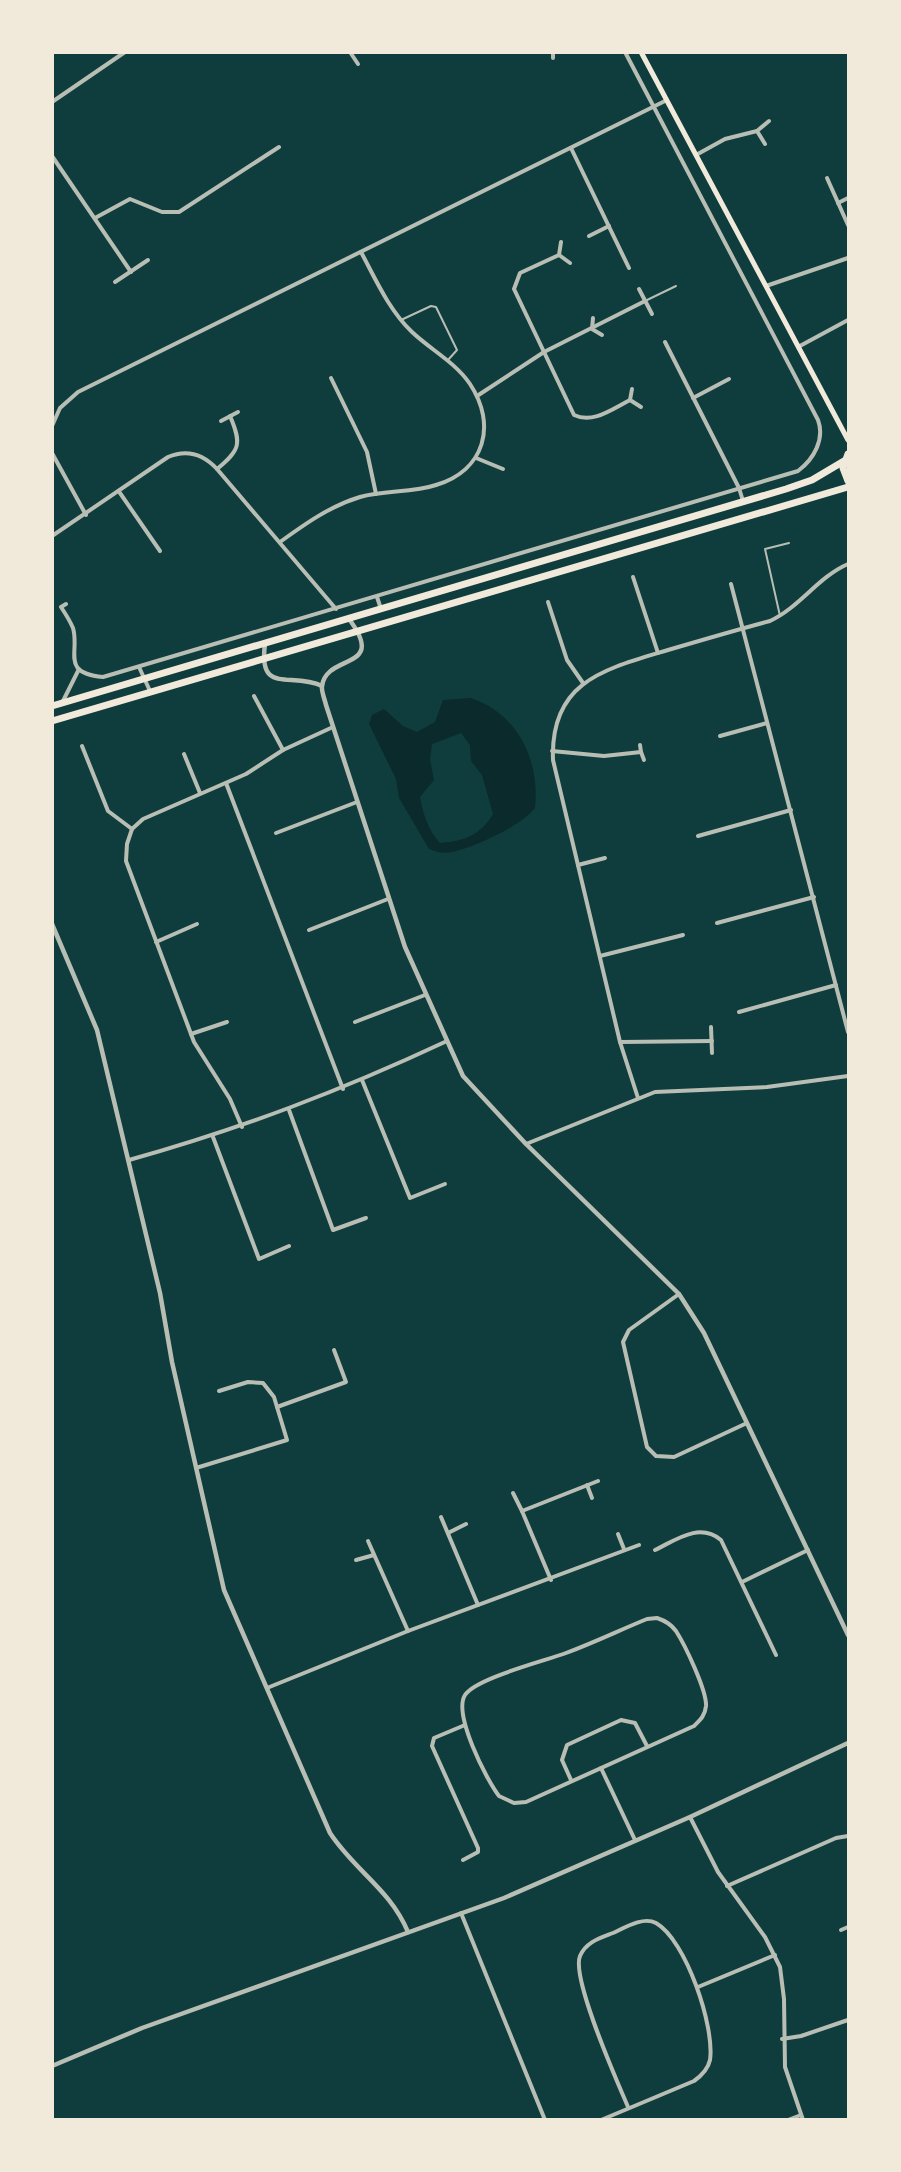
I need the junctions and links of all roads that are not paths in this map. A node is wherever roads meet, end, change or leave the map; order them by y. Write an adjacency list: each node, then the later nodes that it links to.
1 (125, 52): 9 (street)
2 (350, 52): 7 (street)
3 (553, 52): 6 (street)
4 (625, 52): 10 (street)
5 (641, 52): 8 (main road)
6 (553, 58)
7 (358, 64)
8 (668, 99): 10 (street); 16 (main road)
9 (52, 102)
10 (653, 107): 15 (street); 67 (street)
11 (769, 121): 12 (street)
12 (757, 130): 13 (street); 16 (street)
13 (765, 144)
14 (279, 147): 21 (street)
15 (571, 148): 23 (street); 26 (street)
16 (696, 155): 35 (main road)
17 (52, 156): 21 (street)
18 (827, 178): 20 (street)
19 (848, 198): 20 (street)
20 (838, 203): 22 (street)
21 (95, 218): 32 (street)
22 (849, 225)
23 (609, 226): 24 (street); 31 (street)
24 (589, 236)
25 (561, 242): 27 (street)
26 (361, 252): 40 (street); 58 (street)
27 (559, 255): 30 (street); 46 (street)
28 (849, 258): 35 (street)
29 (148, 260): 32 (street)
30 (570, 263)
31 (629, 268)
32 (131, 272): 33 (street)
33 (115, 282)
34 (676, 286): 37 (lane)
35 (765, 287): 45 (main road)
36 (639, 289): 37 (street)
37 (645, 301): 38 (street); 42 (street)
38 (652, 314)
39 (593, 318): 42 (street)
40 (401, 320): 47 (street); 47 (lane)
41 (849, 320): 45 (street)
42 (592, 329): 43 (street); 46 (street)
43 (602, 335)
44 (665, 342): 52 (street)
45 (798, 347): 59 (main road)
46 (544, 352): 51 (street); 53 (street)
47 (447, 361): 51 (street)
48 (331, 378): 69 (street)
49 (729, 379): 52 (street)
50 (632, 389): 53 (street)
51 (477, 396): 61 (street)
52 (693, 398): 67 (street)
53 (630, 400): 54 (street)
54 (641, 407)
55 (238, 412): 56 (street)
56 (230, 417): 57 (street); 63 (street)
57 (221, 421)
58 (52, 426)
59 (849, 440)
60 (52, 453): 71 (street)
61 (476, 457): 64 (street); 69 (street)
62 (846, 457): 65 (highway); 70 (highway)
63 (217, 468): 68 (street); 73 (street)
64 (503, 469)
65 (849, 481)
66 (849, 487): 87 (highway)
67 (739, 488): 70 (street); 79 (street)
68 (120, 493): 71 (street); 75 (street)
69 (376, 494): 73 (street)
70 (743, 501): 83 (highway)
71 (86, 515): 72 (street)
72 (52, 536)
73 (280, 542): 82 (street)
74 (789, 543): 84 (lane)
75 (160, 551)
76 (849, 564): 84 (street)
77 (633, 577): 89 (street)
78 (731, 584): 86 (street)
79 (377, 597): 82 (street); 83 (street)
80 (548, 602): 94 (street)
81 (66, 603): 92 (street)
82 (336, 609): 91 (street)
83 (381, 609): 85 (highway)
84 (780, 616): 86 (street)
85 (349, 619): 87 (street); 88 (highway)
86 (743, 628): 89 (street); 101 (street)
87 (358, 631): 90 (highway); 95 (street)
88 (265, 644): 90 (street); 93 (highway)
89 (658, 653): 94 (street)
90 (263, 660): 95 (street); 96 (highway)
91 (139, 667): 92 (street); 93 (street)
92 (80, 669): 98 (street)
93 (144, 679): 96 (street); 98 (highway)
94 (583, 683): 107 (street)
95 (322, 687): 102 (street)
96 (151, 693): 100 (highway)
97 (254, 696): 106 (street)
98 (61, 703): 99 (highway)
99 (52, 706)
100 (52, 721)
101 (768, 723): 103 (street); 114 (street)
102 (333, 727): 106 (street); 113 (street)
103 (720, 736)
104 (640, 745): 108 (street)
105 (82, 746): 115 (street)
106 (284, 750): 111 (street)
107 (552, 751): 108 (street); 119 (street)
108 (641, 752): 110 (street)
109 (184, 754): 112 (street)
110 (644, 760)
111 (225, 783): 112 (street); 143 (street)
112 (200, 793): 115 (street)
113 (357, 802): 116 (street); 121 (street)
114 (791, 810): 117 (street); 120 (street)
115 (132, 829): 127 (street)
116 (276, 833)
117 (698, 836)
118 (605, 858): 119 (street)
119 (578, 865): 128 (street)
120 (814, 897): 122 (street); 129 (street)
121 (388, 899): 125 (street); 130 (street)
122 (717, 923)
123 (52, 924): 149 (street)
124 (197, 924): 127 (street)
125 (309, 930)
126 (683, 935): 128 (street)
127 (156, 942): 136 (street)
128 (600, 956): 139 (street)
129 (837, 985): 131 (street); 135 (street)
130 (425, 995): 133 (street); 137 (street)
131 (739, 1012)
132 (227, 1022): 136 (street)
133 (355, 1022)
134 (711, 1027): 138 (street)
135 (849, 1032)
136 (190, 1034): 146 (street)
137 (447, 1041): 142 (street); 148 (street)
138 (712, 1041): 139 (street); 140 (street)
139 (621, 1042): 144 (street)
140 (712, 1053)
141 (849, 1076): 144 (street)
142 (362, 1080): 143 (street); 150 (street)
143 (343, 1089): 145 (street)
144 (638, 1098): 148 (street)
145 (289, 1110): 146 (street); 151 (street)
146 (242, 1127): 147 (street)
147 (213, 1137): 149 (street); 152 (street)
148 (526, 1144): 153 (street)
149 (129, 1160): 158 (street)
150 (445, 1184)
151 (366, 1218)
152 (289, 1246)
153 (679, 1294): 157 (street); 157 (street)
154 (334, 1350): 156 (street)
155 (219, 1391): 156 (street)
156 (277, 1407): 158 (street)
157 (747, 1423): 172 (street)
158 (196, 1468): 181 (street)
159 (598, 1481): 160 (street)
160 (587, 1485): 162 (street); 163 (street)
161 (513, 1493): 163 (street)
162 (592, 1498)
163 (522, 1511): 175 (street)
164 (441, 1517): 166 (street)
165 (466, 1524): 166 (street)
166 (448, 1533): 177 (street)
167 (618, 1534): 170 (street)
168 (368, 1541): 173 (street)
169 (639, 1545): 170 (street)
170 (624, 1549): 175 (street)
171 (655, 1550): 176 (street)
172 (808, 1550): 176 (street); 179 (street)
173 (374, 1555): 174 (street); 178 (street)
174 (356, 1560)
175 (551, 1580): 177 (street)
176 (742, 1582): 180 (street)
177 (478, 1605): 178 (street)
178 (408, 1631): 181 (street)
179 (849, 1635)
180 (776, 1654)
181 (267, 1688): 195 (street)
182 (465, 1725): 184 (street); 186 (street); 190 (street)
183 (849, 1743): 187 (street)
184 (647, 1746): 185 (street); 186 (street)
185 (601, 1768): 186 (street); 189 (street)
186 (571, 1780)
187 (690, 1817): 189 (street); 191 (street)
188 (849, 1836): 191 (street)
189 (635, 1840): 192 (street)
190 (463, 1860)
191 (727, 1886): 196 (street)
192 (461, 1913): 195 (street); 203 (street)
193 (849, 1928): 194 (street)
194 (842, 1930)
195 (408, 1932): 200 (street)
196 (775, 1955): 197 (street); 199 (street)
197 (698, 1987): 201 (street); 201 (street)
198 (849, 2020): 199 (street)
199 (782, 2039): 202 (street)
200 (52, 2066)
201 (628, 2107): 204 (street)
202 (802, 2117): 205 (street)
203 (545, 2120)
204 (601, 2120)
205 (788, 2120)

